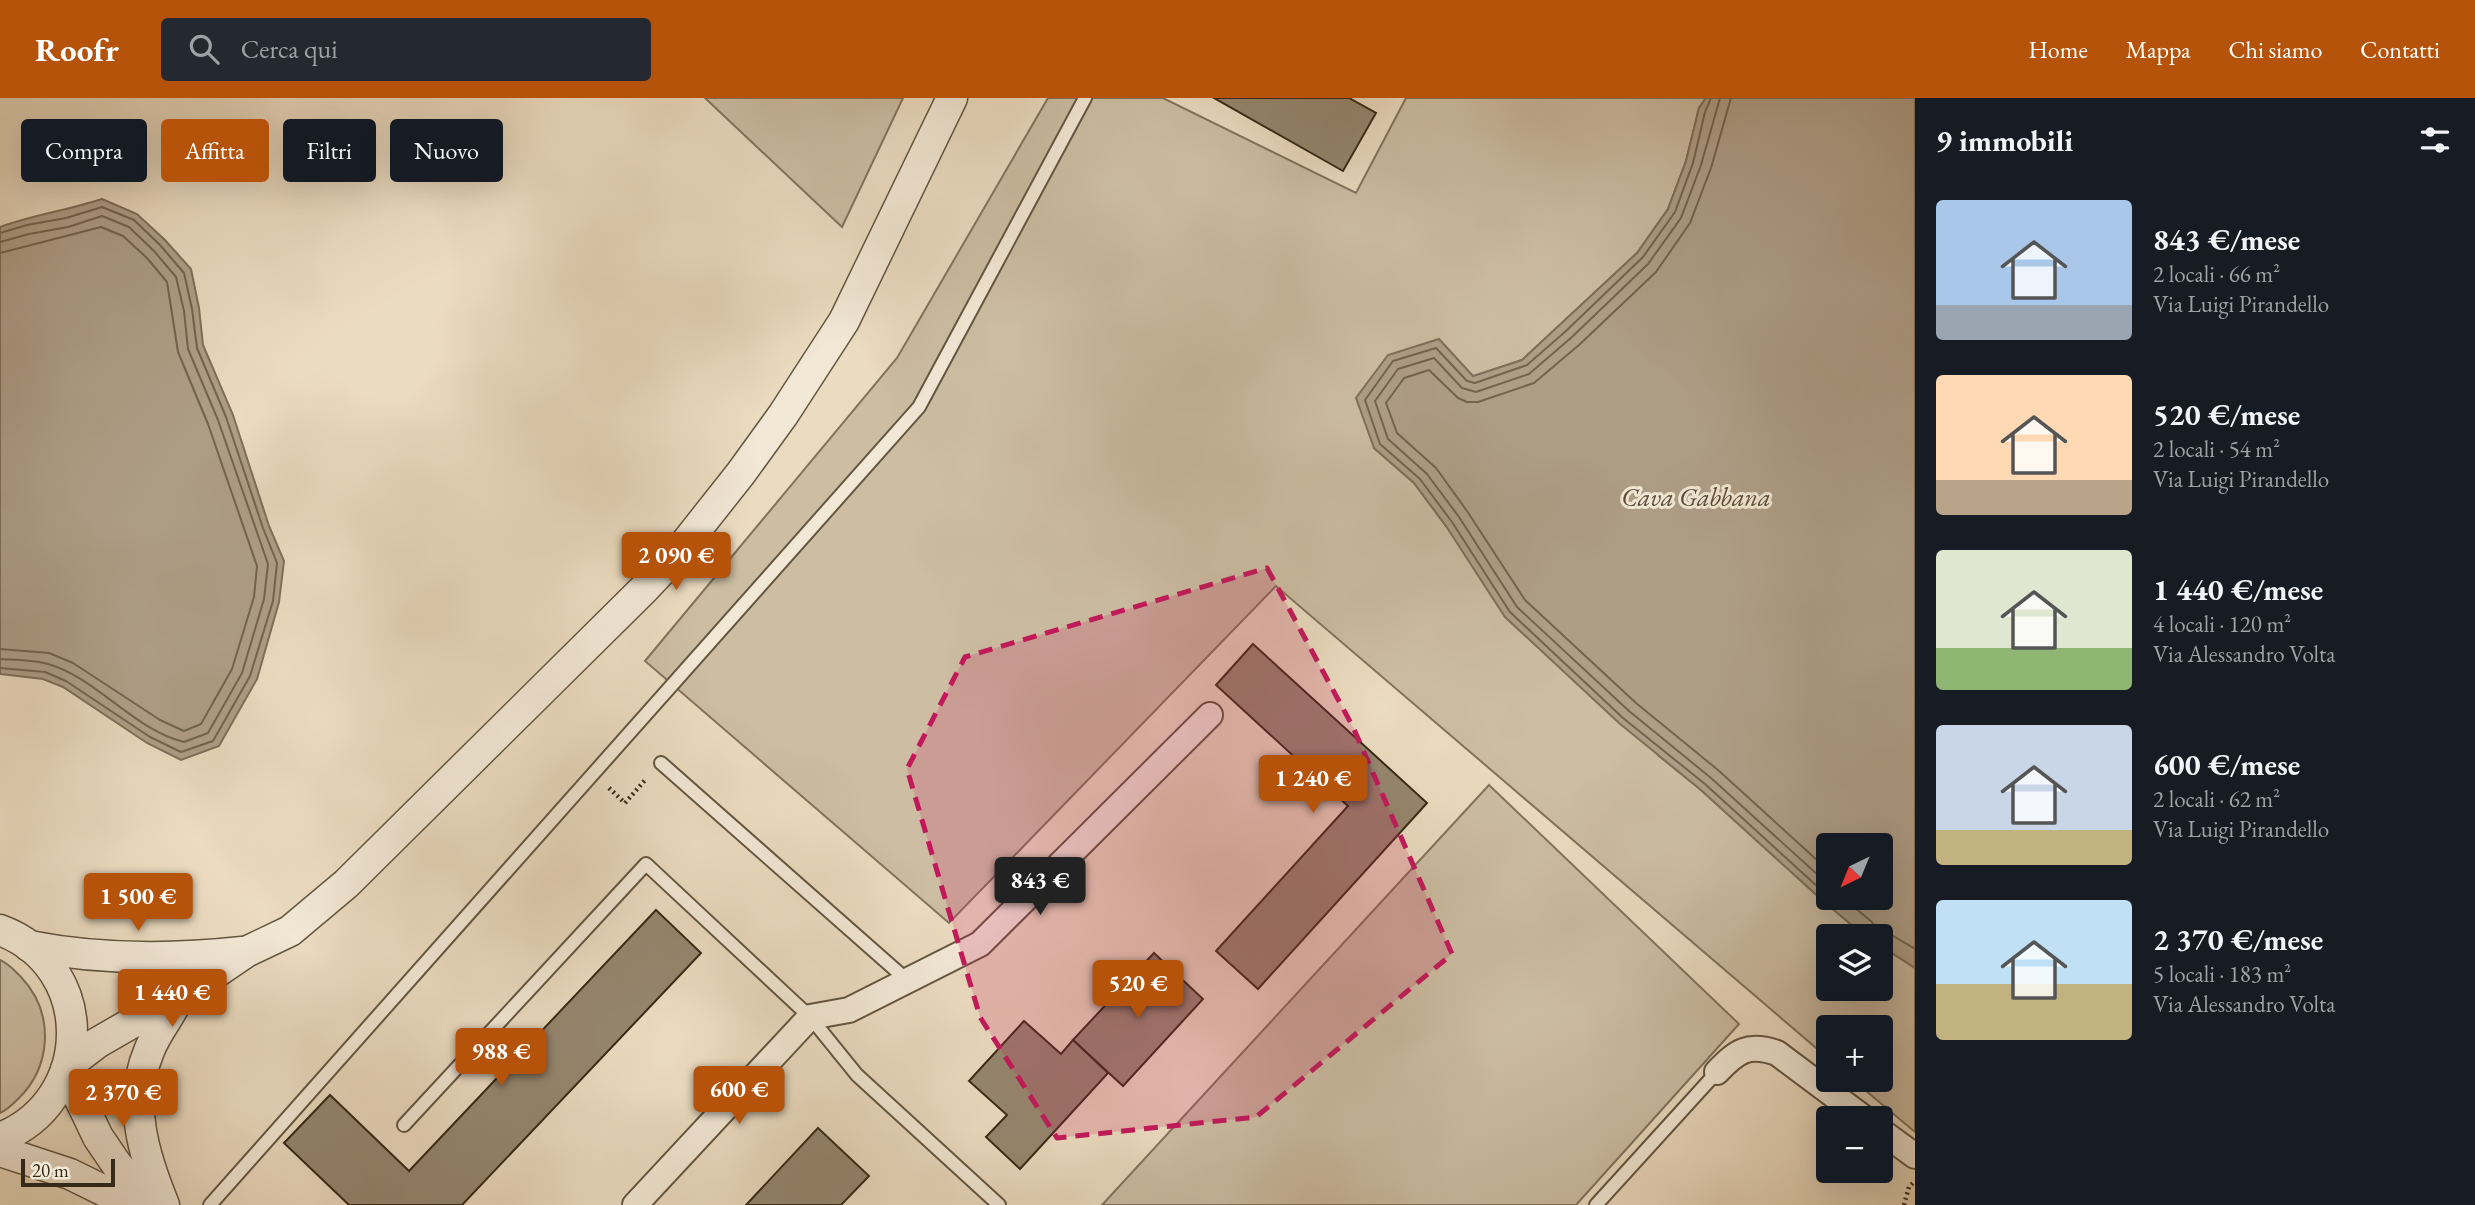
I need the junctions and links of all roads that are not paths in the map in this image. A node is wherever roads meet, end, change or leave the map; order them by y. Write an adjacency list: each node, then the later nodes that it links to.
1 (952, 98): 7 (street)
2 (1085, 98): 22 (lane)
3 (1210, 715): 8 (street)
4 (661, 763): 8 (lane)
5 (0, 930): 6 (street)
6 (29, 946): 7 (street); 11 (street)
7 (246, 952): 9 (street)
8 (908, 981): 10 (street)
9 (179, 995): 11 (street); 21 (street)
10 (810, 1017): 14 (lane); 23 (street); 24 (lane)
11 (67, 1068): 15 (street); 20 (street)
12 (1717, 1072): 13 (street); 25 (lane)
13 (1848, 1106)
14 (404, 1125)
15 (0, 1138)
16 (1893, 1140): 18 (street)
17 (0, 1151): 19 (street)
18 (1915, 1156)
19 (133, 1205)
20 (152, 1205)
21 (164, 1205)
22 (210, 1205)
23 (635, 1205)
24 (999, 1205)
25 (1596, 1205)

